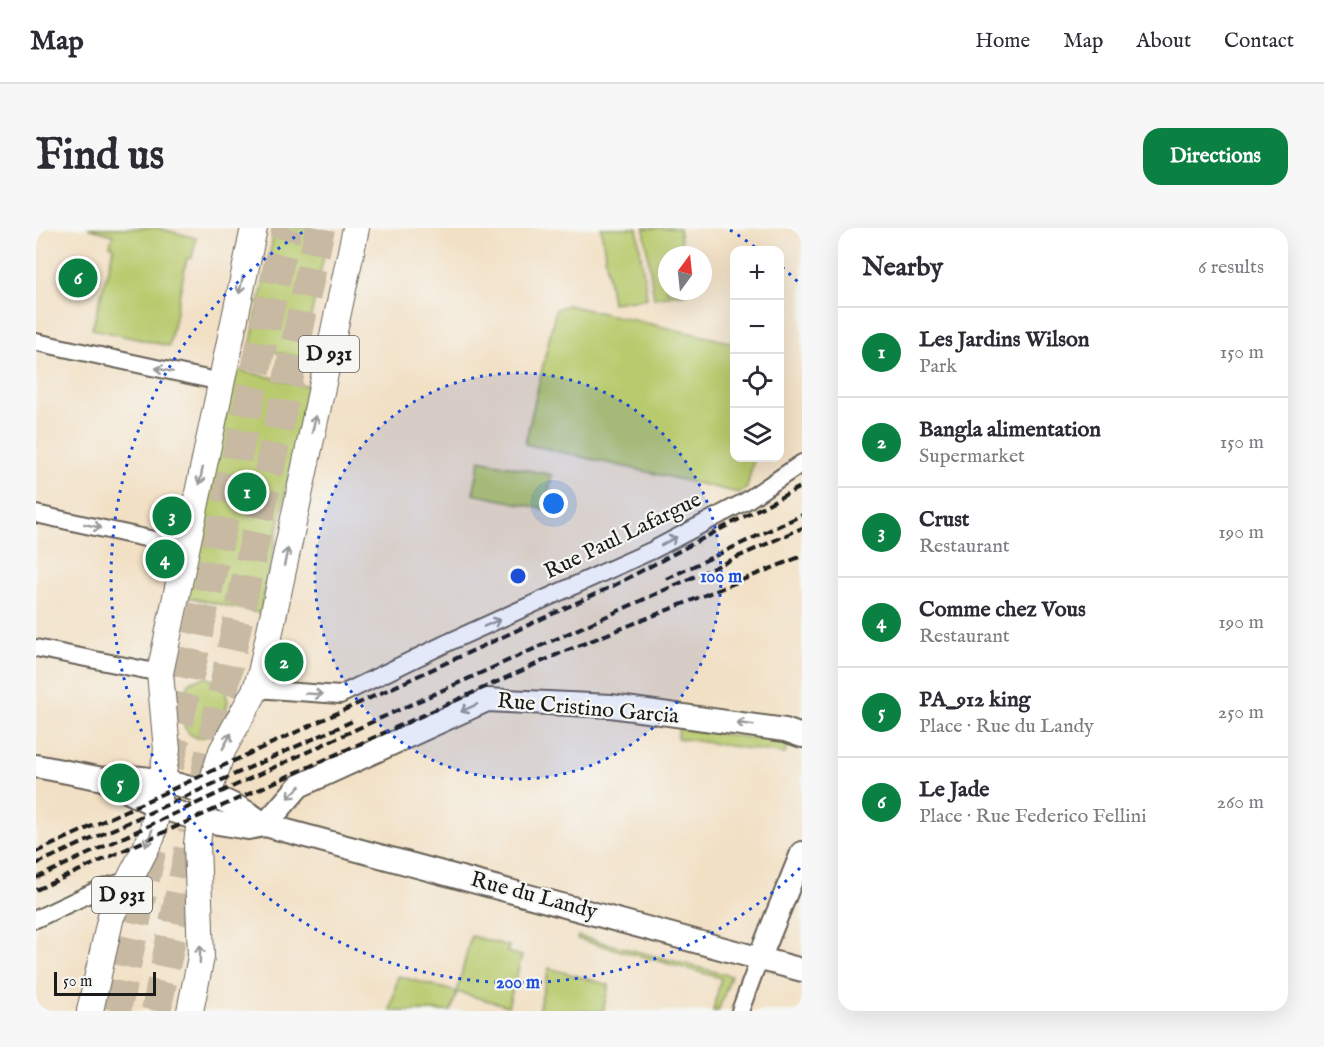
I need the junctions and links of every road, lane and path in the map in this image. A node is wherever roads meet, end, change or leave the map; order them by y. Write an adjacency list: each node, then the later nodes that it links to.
1 (254, 228): 4 (main road, D 931, one-way to 4)
2 (356, 228): 10 (main road, D 931, one-way to 2)
3 (36, 342): 4 (street, one-way to 3)
4 (221, 382): 7 (main road, D 931, one-way to 7)
5 (802, 463): 10 (street, Rue Paul Lafargue, one-way to 5)
6 (36, 514): 7 (street, one-way to 7)
7 (186, 547): 9 (main road, D 931)
8 (36, 648): 9 (street)
9 (160, 673): 14 (main road, D 931)
10 (256, 688): 16 (main road, D 931, one-way to 10)
11 (802, 736): 17 (main road, Rue Cristino Garcia, one-way to 17)
12 (36, 766): 13 (main road, Rue du Landy)
13 (103, 779): 14 (main road, Rue du Landy); 15 (main road, Rue du Landy)
14 (161, 781): 15 (main road, D 931); 16 (main road, Rue du Landy)
15 (157, 806): 16 (main road, Rue du Landy); 19 (main road, D 931, one-way to 19)
16 (203, 808): 17 (main road, Rue du Landy); 24 (main road, D 931, one-way to 16)
17 (265, 825): 21 (main road, Rue du Landy)
18 (802, 853): 21 (main road)
19 (130, 880): 20 (street); 23 (main road, D 931)
20 (36, 919)
21 (760, 957): 22 (main road, Rue du Landy); 25 (street)
22 (802, 970)
23 (90, 1011)
24 (190, 1011)
25 (740, 1011)

